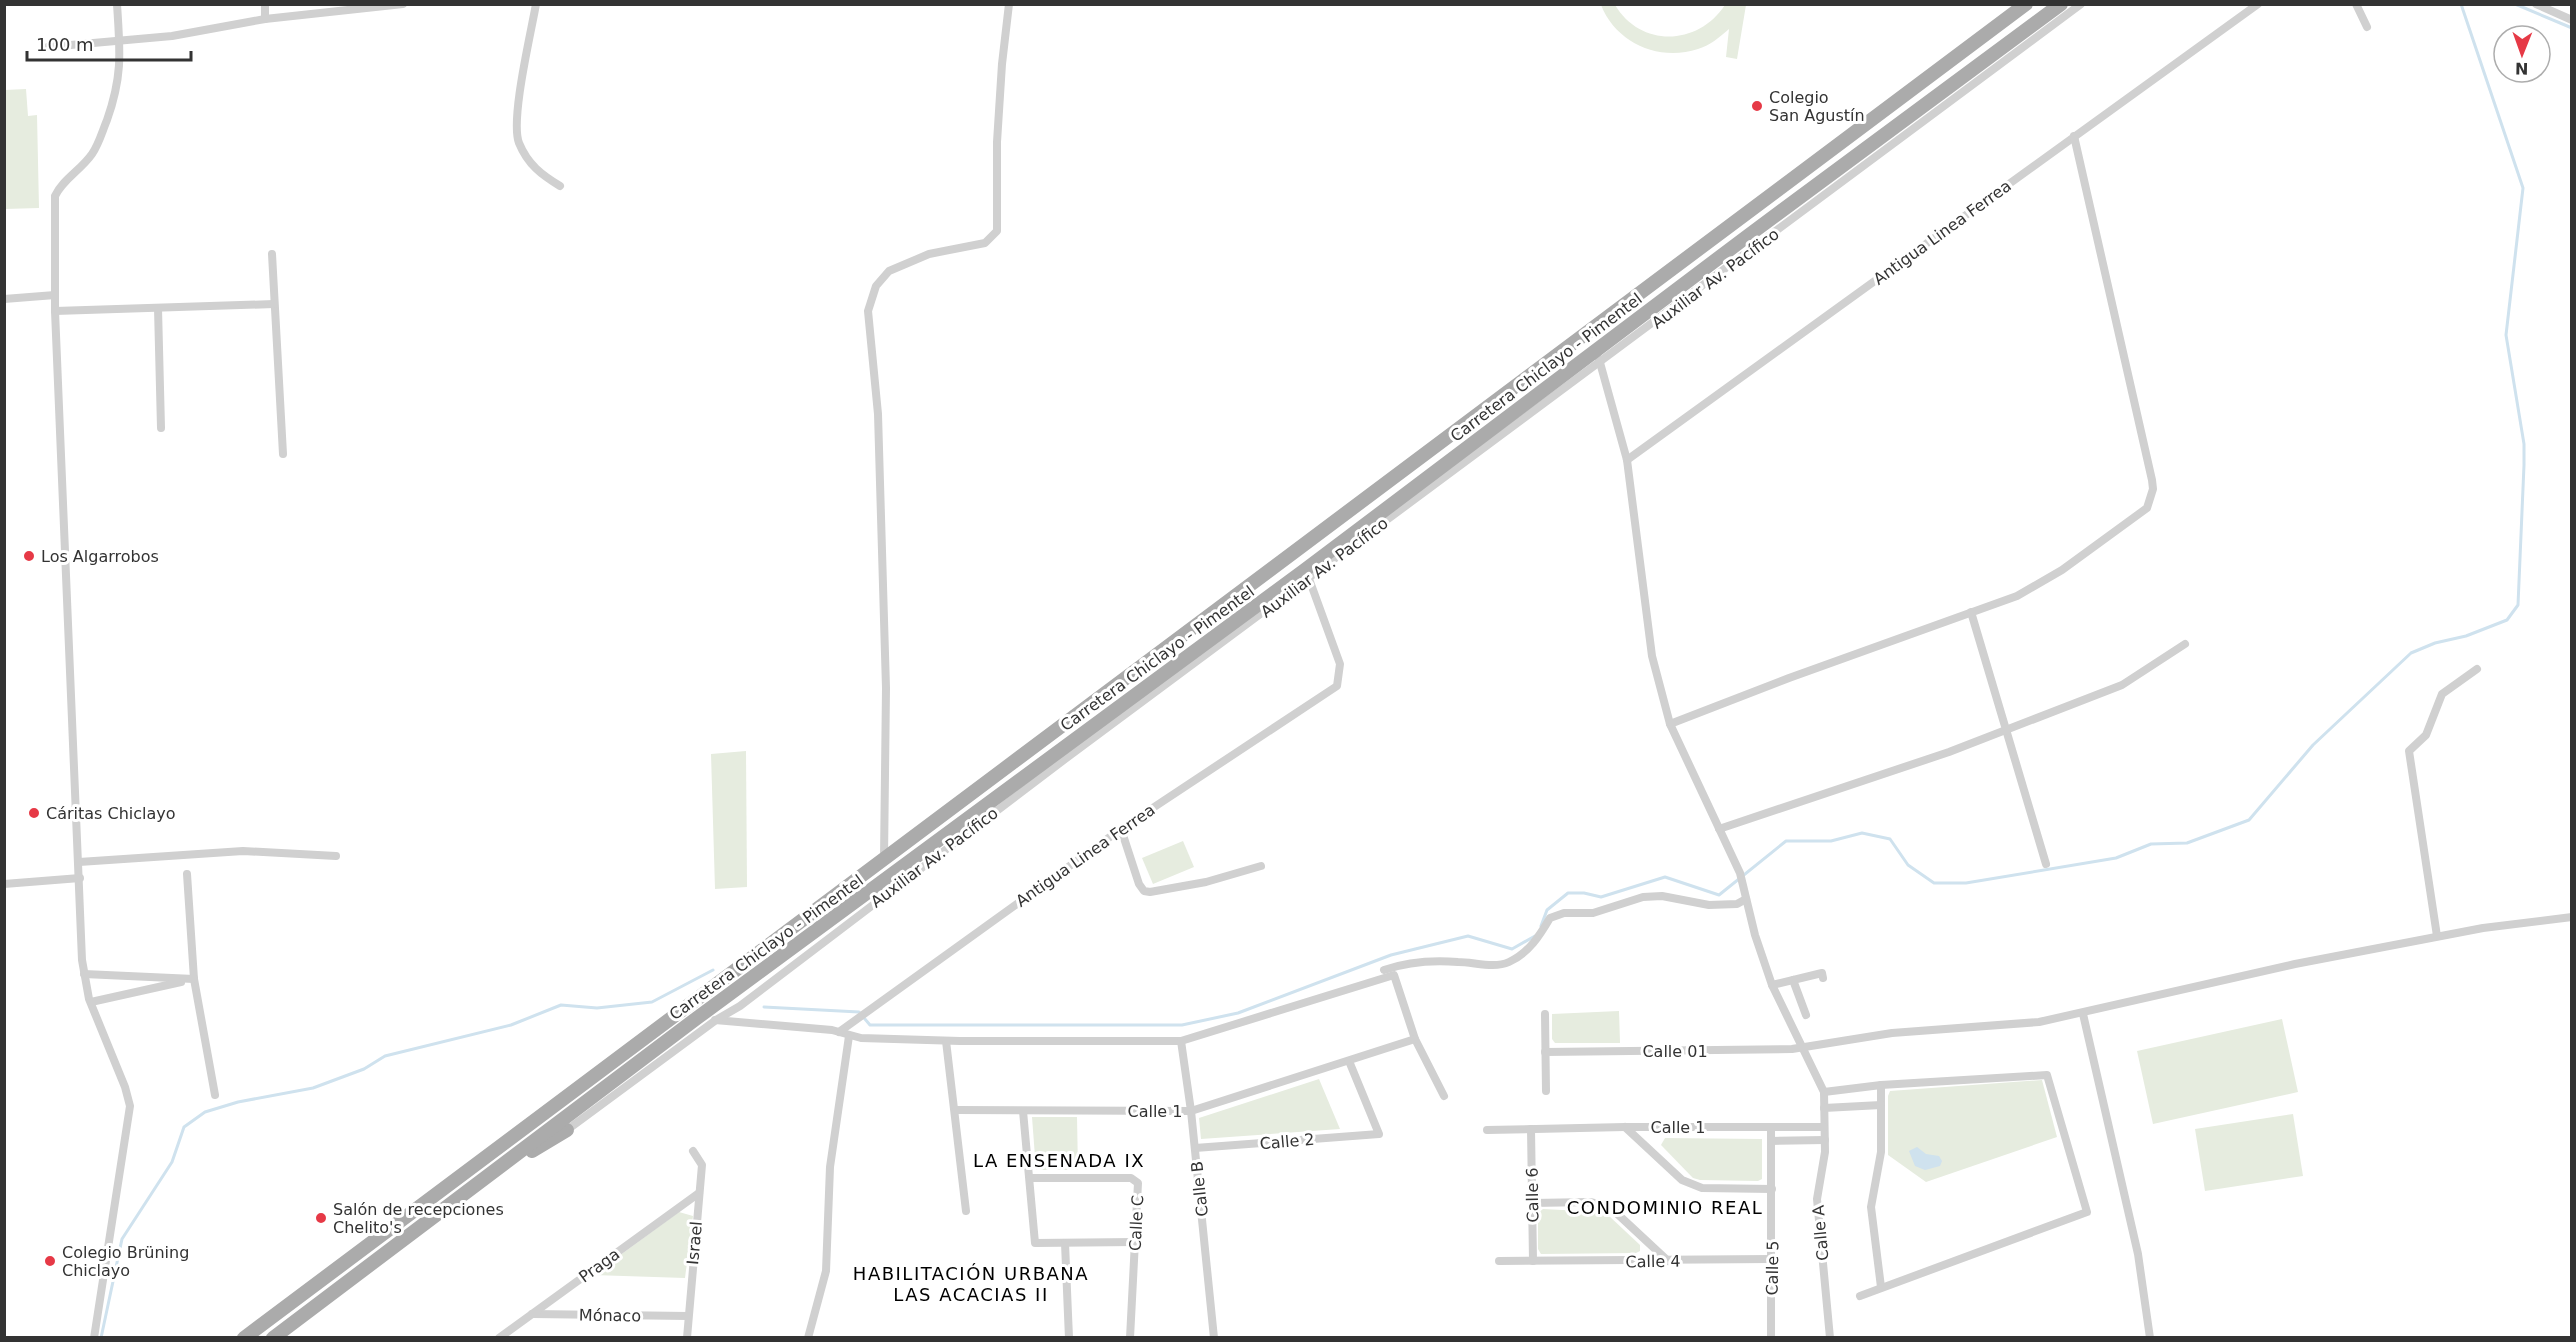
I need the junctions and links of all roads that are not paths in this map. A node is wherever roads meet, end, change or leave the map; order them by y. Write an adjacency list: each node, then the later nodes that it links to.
1 (117, 4): 16 (street)
2 (265, 4): 13 (street)
3 (403, 4): 12 (street)
4 (536, 4): 19 (street)
5 (1009, 4): 41 (street)
6 (2026, 4): 20 (main road, Carretera Chiclayo - Pimentel)
7 (2061, 4): 21 (main road, Carretera Chiclayo - Pimentel)
8 (2081, 4): 28 (street, Auxiliar Av. Pacífico)
9 (2258, 4): 18 (street, Antigua Linea Ferrea)
10 (2356, 4): 15 (street)
11 (2536, 4): 14 (street)
12 (338, 8): 13 (street)
13 (265, 19): 16 (street)
14 (2571, 20)
15 (2367, 27)
16 (119, 39): 17 (street); 23 (street)
17 (48, 47)
18 (2074, 136): 31 (street, Antigua Linea Ferrea); 33 (street)
19 (561, 186)
20 (1737, 220): 21 (main road); 41 (main road, Carretera Chiclayo - Pimentel)
21 (1749, 235): 28 (main road, Carretera Chiclayo - Pimentel)
22 (272, 254): 25 (street)
23 (55, 295): 24 (street); 27 (street)
24 (4, 299)
25 (274, 304): 26 (street); 30 (street)
26 (158, 308): 27 (street); 29 (street)
27 (55, 311): 42 (street)
28 (1597, 357): 31 (street); 32 (main road, Carretera Chiclayo - Pimentel)
29 (161, 428)
30 (284, 454)
31 (1627, 460): 36 (street)
32 (1307, 574): 38 (street, Antigua Linea Ferrea); 45 (main road, Carretera Chiclayo - Pimentel); 63 (street, Auxiliar Av. Pacífico)
33 (1971, 612): 36 (street); 37 (street)
34 (2185, 644): 37 (street)
35 (2477, 669): 51 (street)
36 (1670, 724): 39 (street)
37 (2006, 730): 39 (street); 43 (street)
38 (1120, 829): 44 (street); 64 (street, Antigua Linea Ferrea)
39 (1719, 829): 49 (street)
40 (336, 856): 42 (street)
41 (884, 859): 45 (main road); 109 (main road, Carretera Chiclayo - Pimentel)
42 (79, 862): 47 (street)
43 (2046, 864)
44 (1261, 866)
45 (895, 873): 62 (main road, Carretera Chiclayo - Pimentel)
46 (187, 874): 55 (street)
47 (80, 878): 48 (street); 53 (street)
48 (4, 884)
49 (1746, 899): 52 (street); 57 (street)
50 (2571, 917): 51 (street, Calle 01)
51 (2436, 936): 60 (street, Calle 01)
52 (1384, 970)
53 (84, 974): 55 (street); 58 (street)
54 (1823, 978): 56 (street)
55 (194, 979): 58 (street); 75 (street)
56 (1793, 980): 57 (street); 61 (street)
57 (1772, 985): 69 (street)
58 (91, 1002): 108 (street)
59 (1545, 1014): 70 (street)
60 (2083, 1014): 69 (street, Calle 01); 119 (street)
61 (1806, 1015)
62 (697, 1018): 63 (street); 93 (main road, Carretera Chiclayo - Pimentel)
63 (716, 1020): 64 (street); 86 (street, Auxiliar Av. Pacífico)
64 (839, 1032): 65 (street)
65 (849, 1036): 67 (street); 113 (street)
66 (1415, 1039): 68 (street); 71 (street, Calle 1); 76 (street)
67 (946, 1041): 68 (street); 79 (street)
68 (1181, 1041): 81 (street, Calle B)
69 (1804, 1049): 70 (street, Calle 01); 74 (street)
70 (1545, 1052): 73 (street)
71 (1349, 1061): 81 (street, Calle 1); 90 (street, Calle 2)
72 (1881, 1085): 74 (street); 77 (street); 104 (street)
73 (1546, 1091)
74 (1824, 1092): 78 (street, Calle A)
75 (215, 1095)
76 (1444, 1096)
77 (1881, 1106): 78 (street); 104 (street)
78 (1824, 1108): 84 (street, Calle A)
79 (956, 1110): 80 (street, Calle 1); 97 (street)
80 (1023, 1111): 81 (street, Calle 1); 92 (street)
81 (1191, 1111): 90 (street, Calle B)
82 (1625, 1127): 83 (street, Calle 1); 85 (street, Calle 1); 94 (street)
83 (1771, 1127): 84 (street, Calle 1); 89 (street, Calle 5)
84 (1824, 1127): 88 (street, Calle A)
85 (1531, 1129): 87 (street, Calle 1); 96 (street, Calle 6)
86 (567, 1130): 93 (main road)
87 (1487, 1130)
88 (1825, 1140): 89 (street); 118 (street, Calle A)
89 (1771, 1141): 94 (street, Calle 5)
90 (1195, 1148): 116 (street, Calle B)
91 (693, 1150): 95 (street, Israel)
92 (1030, 1178): 98 (street, Calle C); 99 (street)
93 (478, 1182): 110 (main road, Carretera Chiclayo - Pimentel)
94 (1772, 1189): 100 (street, Calle 5)
95 (699, 1193): 106 (street, Praga); 107 (street, Israel)
96 (1532, 1203): 102 (street, Calle 6); 103 (street)
97 (966, 1211)
98 (1135, 1242): 99 (street); 115 (street, Calle C)
99 (1065, 1243): 114 (street)
100 (1772, 1259): 103 (street, Calle 4); 117 (street, Calle 5)
101 (1499, 1261): 102 (street, Calle 4)
102 (1533, 1261): 103 (street, Calle 4)
103 (1668, 1261)
104 (1881, 1287): 105 (street)
105 (1860, 1296)
106 (532, 1314): 107 (street, Mónaco); 111 (street, Praga)
107 (688, 1317): 112 (street, Israel)
108 (94, 1338)
109 (244, 1338)
110 (273, 1338)
111 (499, 1338)
112 (687, 1338)
113 (808, 1338)
114 (1069, 1338)
115 (1130, 1338)
116 (1214, 1338)
117 (1771, 1338)
118 (1830, 1338)
119 (2150, 1338)

